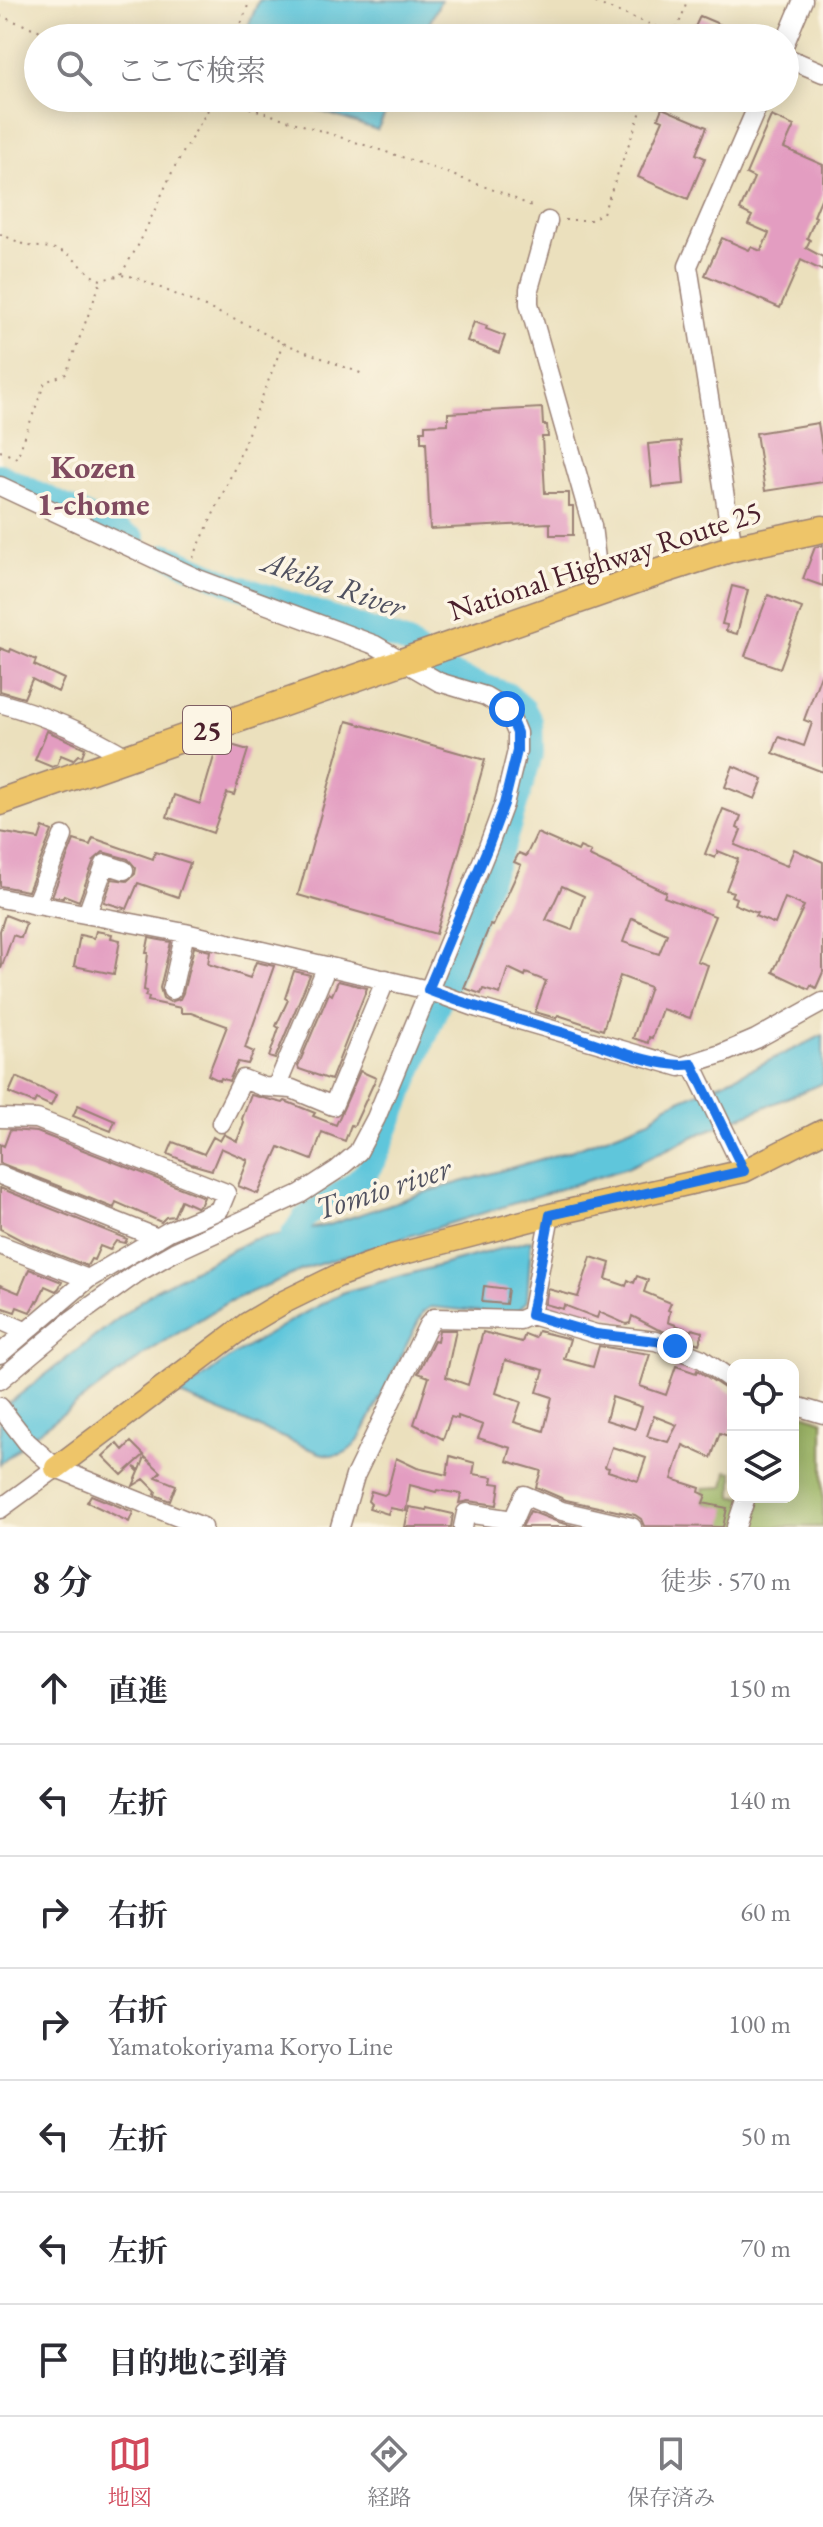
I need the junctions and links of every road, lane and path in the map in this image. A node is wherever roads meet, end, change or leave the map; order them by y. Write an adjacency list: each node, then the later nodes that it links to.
1 (250, 0): 6 (path)
2 (588, 0): 7 (path)
3 (687, 0): 8 (path)
4 (803, 0): 9 (street)
5 (0, 16): 10 (path)
6 (241, 24)
7 (645, 24)
8 (678, 24)
9 (793, 24)
10 (24, 25)
11 (799, 63): 12 (street)
12 (823, 73)
13 (208, 112): 19 (path)
14 (261, 112): 17 (path)
15 (641, 112): 17 (path)
16 (755, 112): 26 (street)
17 (548, 221): 28 (street)
18 (0, 234): 20 (path)
19 (121, 275): 20 (path); 21 (path)
20 (101, 280): 23 (path)
21 (283, 343): 22 (path); 27 (path)
22 (363, 374)
23 (0, 451)
24 (0, 486): 29 (street)
25 (823, 529): 26 (highway, National Highway Route 25 / 25)
26 (733, 548): 28 (highway, National Highway Route 25 / 25)
27 (194, 555)
28 (600, 592): 29 (highway, National Highway Route 25 / 25)
29 (418, 656): 31 (highway, National Highway Route 25 / 25); 42 (street)
30 (0, 703): 31 (street)
31 (128, 758): 32 (highway, National Highway Route 25 / 25)
32 (0, 802)
33 (63, 836): 36 (street)
34 (124, 870): 37 (street)
35 (0, 898): 36 (street)
36 (35, 905): 37 (street)
37 (87, 914): 38 (street)
38 (185, 933): 39 (street); 41 (street)
39 (327, 966): 40 (street); 45 (street)
40 (386, 979): 42 (street); 45 (street)
41 (172, 990)
42 (428, 990): 44 (street); 60 (street)
43 (823, 1002): 44 (street)
44 (697, 1073): 49 (street)
45 (276, 1088): 47 (street)
46 (0, 1118): 52 (street)
47 (221, 1123)
48 (823, 1131): 49 (main road)
49 (739, 1162): 51 (main road)
50 (0, 1175): 52 (street)
51 (550, 1215): 55 (street); 64 (main road)
52 (158, 1238): 54 (street)
53 (0, 1245): 54 (street)
54 (88, 1279): 57 (street)
55 (531, 1315): 59 (street); 68 (street)
56 (0, 1320): 57 (street)
57 (25, 1331): 58 (street)
58 (0, 1354)
59 (727, 1377)
60 (0, 1380)
61 (0, 1407): 64 (street)
62 (799, 1407): 63 (street)
63 (823, 1414)
64 (56, 1468): 66 (street); 67 (street)
65 (744, 1503): 71 (street)
66 (0, 1509)
67 (203, 1527)
68 (340, 1527)
69 (463, 1527): 70 (street)
70 (632, 1527)
71 (736, 1527)

